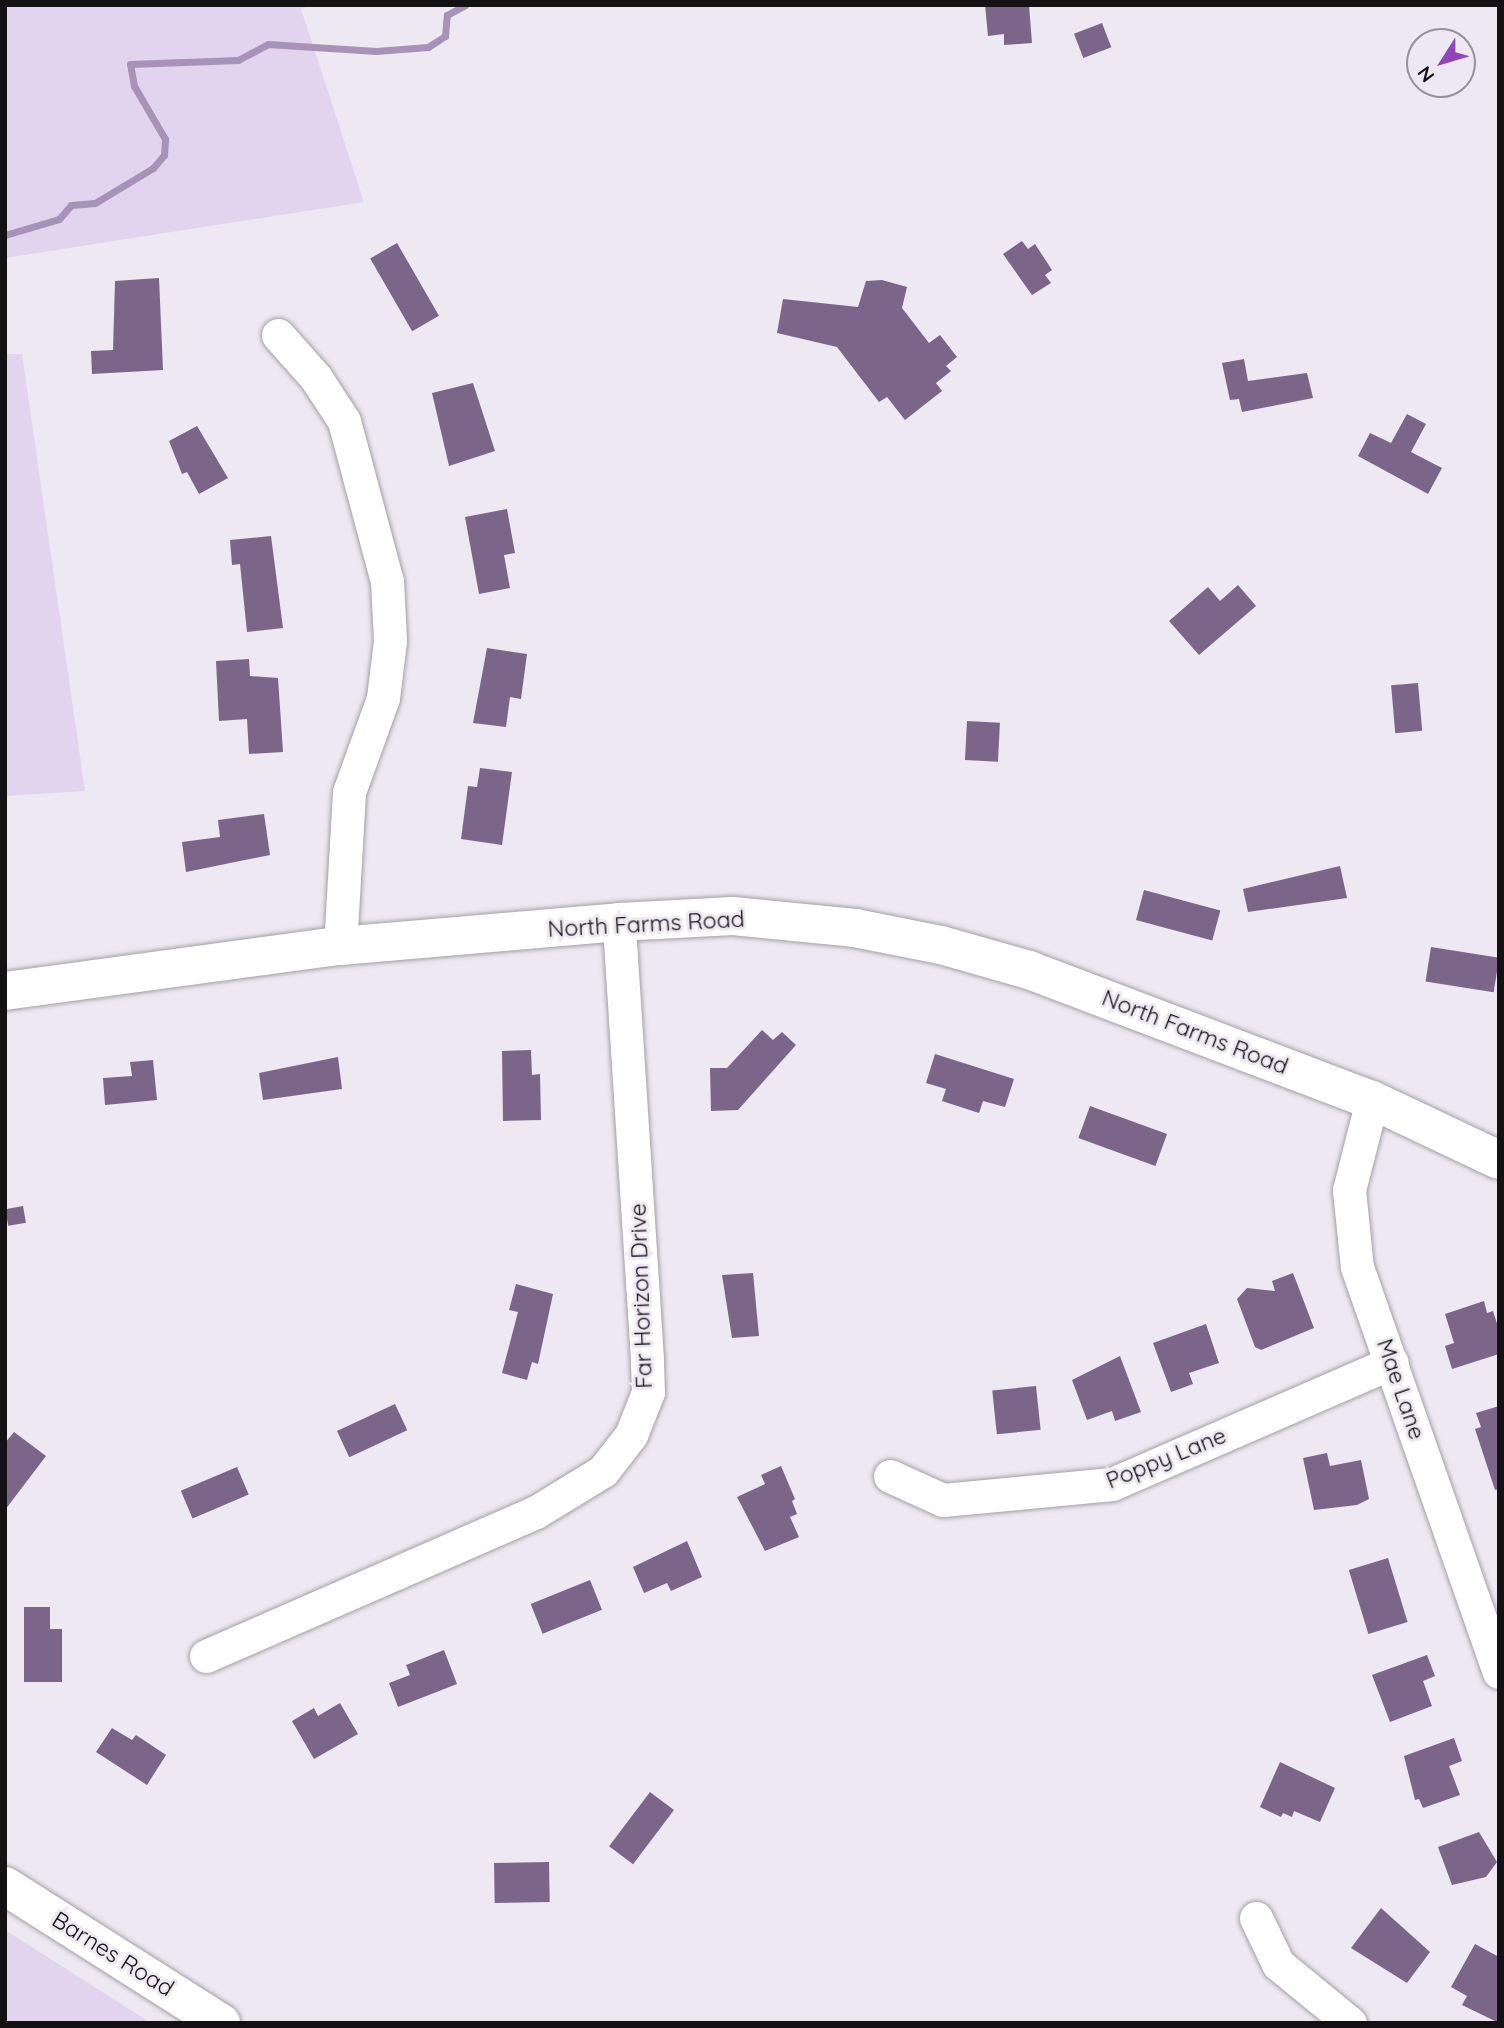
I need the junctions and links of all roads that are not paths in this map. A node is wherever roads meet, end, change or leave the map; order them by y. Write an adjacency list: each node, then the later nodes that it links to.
1 (278, 335): 3 (street)
2 (619, 922): 3 (main road, North Farms Road); 5 (main road, North Farms Road); 9 (street, Far Horizon Drive)
3 (341, 946): 4 (main road, North Farms Road)
4 (5, 991)
5 (1372, 1100): 6 (main road, North Farms Road); 7 (street, Mae Lane)
6 (1499, 1160)
7 (1392, 1362): 8 (street, Poppy Lane); 10 (street, Mae Lane)
8 (890, 1476)
9 (206, 1656)
10 (1499, 1672)
11 (5, 1886): 13 (main road, Barnes Road)
12 (1256, 1918): 14 (street)
13 (221, 2023)
14 (1350, 2023)

